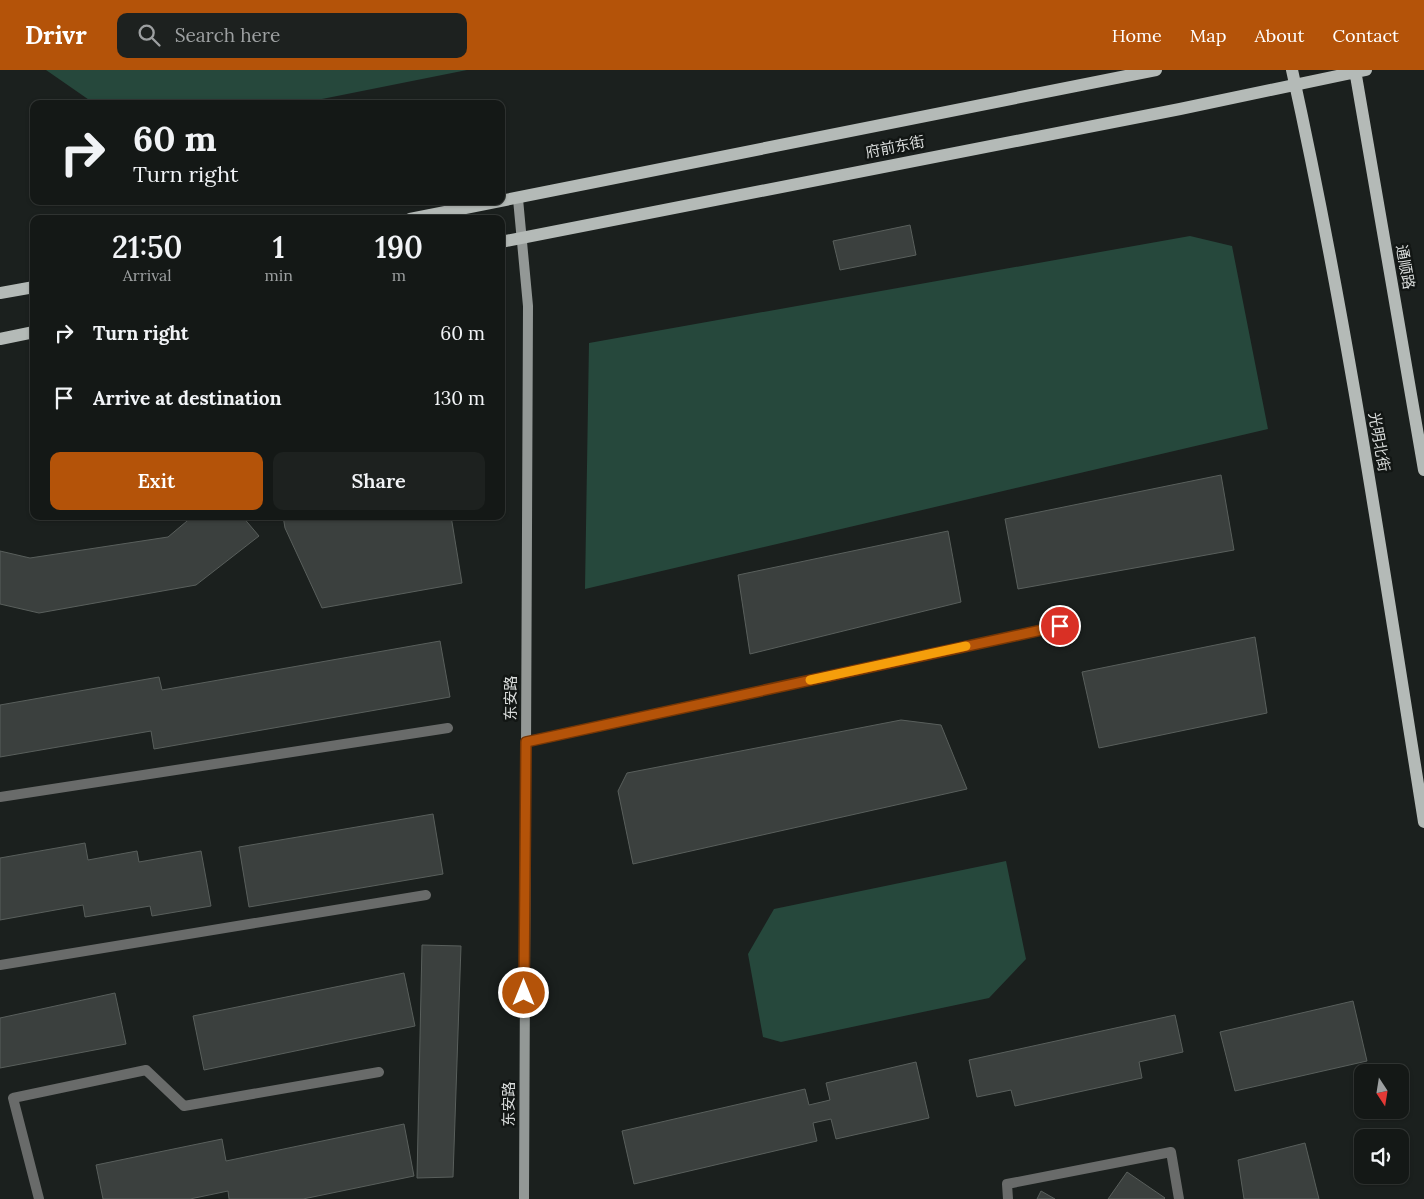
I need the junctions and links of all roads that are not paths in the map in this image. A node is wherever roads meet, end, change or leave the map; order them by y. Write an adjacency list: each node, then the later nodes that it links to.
1 (1156, 70): 5 (main road, 府前东街)
2 (1292, 70): 4 (main road, 光明北街)
3 (1359, 71): 4 (main road, 府前东街); 15 (main road, 通顺路)
4 (1296, 86): 9 (main road, 府前东街); 20 (main road, 光明北街)
5 (518, 199): 6 (main road, 府前东街); 9 (street, 东安路)
6 (505, 201)
7 (486, 205): 8 (main road, 府前东街)
8 (432, 215)
9 (521, 238): 10 (main road, 府前东街); 18 (street, 东安路)
10 (505, 241)
11 (30, 288): 12 (main road)
12 (0, 293)
13 (30, 333): 14 (main road)
14 (0, 339)
15 (1424, 470)
16 (1060, 626): 18 (lane)
17 (448, 728): 19 (lane)
18 (526, 742): 25 (street, 东安路)
19 (0, 797)
20 (1424, 822)
21 (426, 896): 22 (lane)
22 (0, 964)
23 (380, 1072): 24 (lane)
24 (39, 1199)
25 (524, 1199)
26 (1008, 1199): 27 (lane)
27 (1179, 1199)

